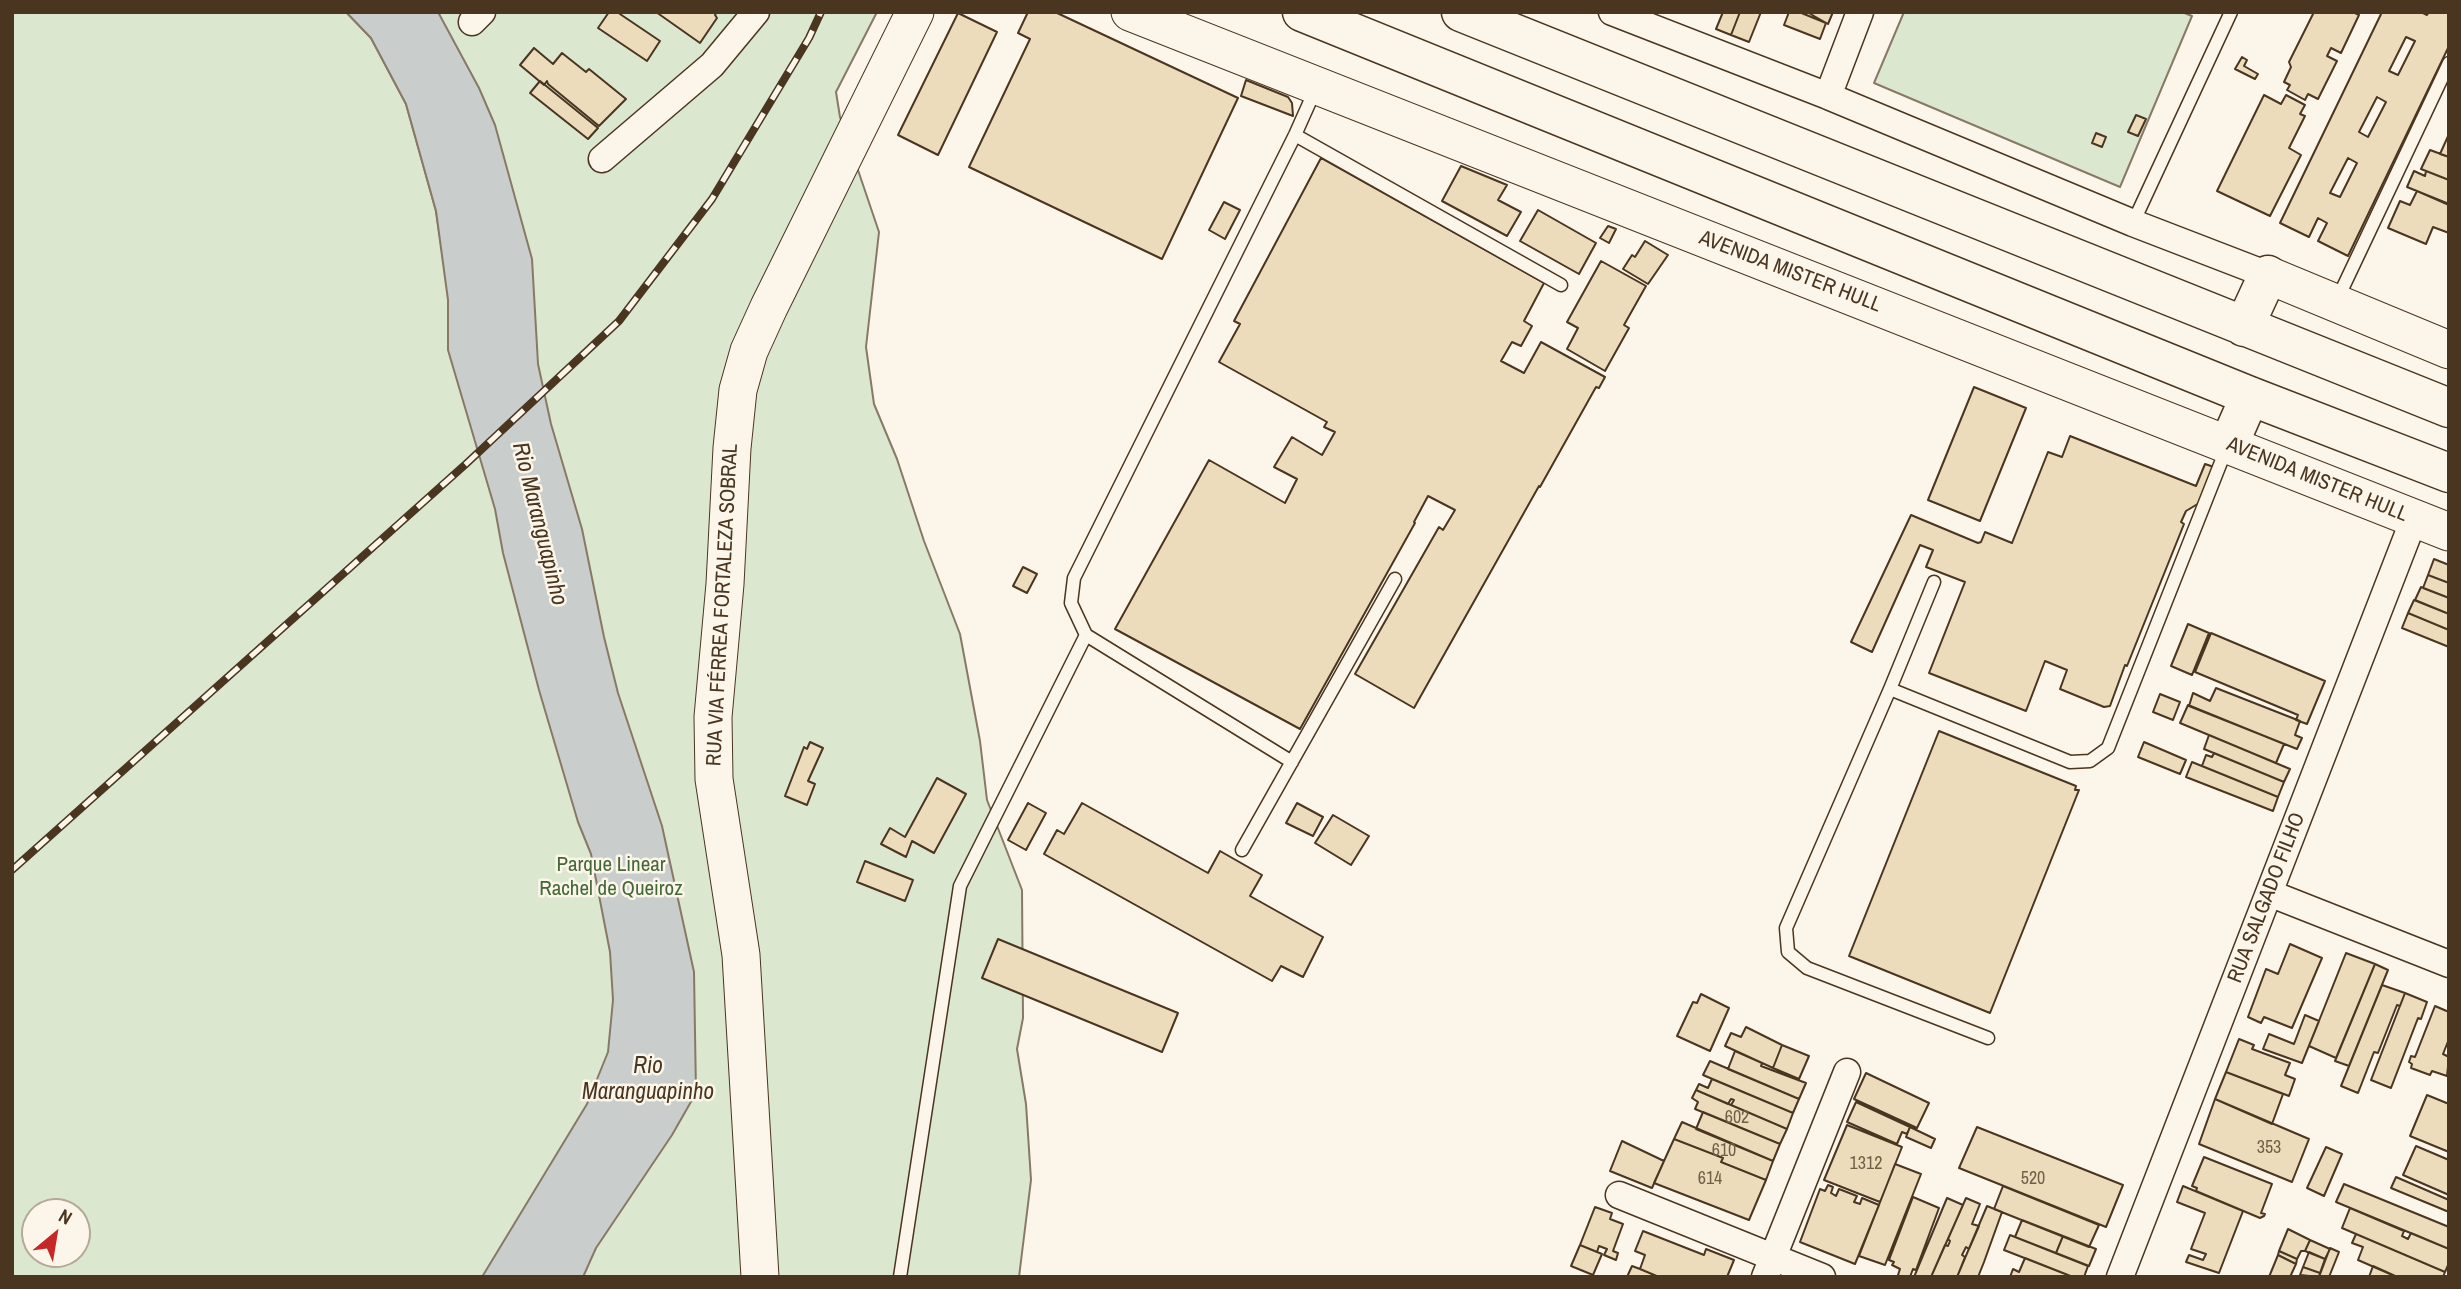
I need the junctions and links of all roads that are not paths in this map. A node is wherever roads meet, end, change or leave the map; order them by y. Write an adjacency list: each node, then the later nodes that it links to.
1 (756, 12): 13 (street)
2 (915, 12): 38 (main road, RUA VIA FÉRREA FORTALEZA SOBRAL)
3 (1130, 12): 10 (main road, AVENIDA MISTER HULL)
4 (1302, 12): 20 (highway)
5 (1461, 12): 18 (highway)
6 (1612, 12): 11 (street)
7 (1860, 12): 11 (street)
8 (2231, 12): 14 (lane)
9 (2449, 63): 17 (lane)
10 (1316, 87): 12 (lane); 22 (main road, AVENIDA MISTER HULL)
11 (1828, 96): 14 (street)
12 (1296, 135): 16 (lane); 28 (lane)
13 (602, 159)
14 (2133, 223): 15 (street)
15 (2268, 275): 17 (main road); 18 (highway)
16 (1561, 285)
17 (2336, 303): 19 (main road)
18 (2244, 327): 21 (highway)
19 (2449, 350)
20 (2250, 396): 22 (highway); 23 (highway)
21 (2449, 408)
22 (2228, 444): 24 (main road, AVENIDA MISTER HULL); 29 (lane)
23 (2449, 473)
24 (2414, 519): 25 (main road, AVENIDA MISTER HULL); 32 (street, RUA SALGADO FILHO)
25 (2449, 533)
26 (1395, 579): 30 (lane)
27 (1934, 582): 29 (lane)
28 (1086, 635): 30 (lane); 39 (lane)
29 (1890, 689): 34 (lane)
30 (1292, 762): 31 (lane)
31 (1242, 850)
32 (2269, 893): 33 (street); 41 (street, RUA SALGADO FILHO)
33 (2449, 964)
34 (1989, 1038)
35 (1847, 1072): 37 (street)
36 (1619, 1195): 37 (street)
37 (1769, 1267): 40 (street)
38 (760, 1277)
39 (900, 1277)
40 (1822, 1277)
41 (2120, 1277)

